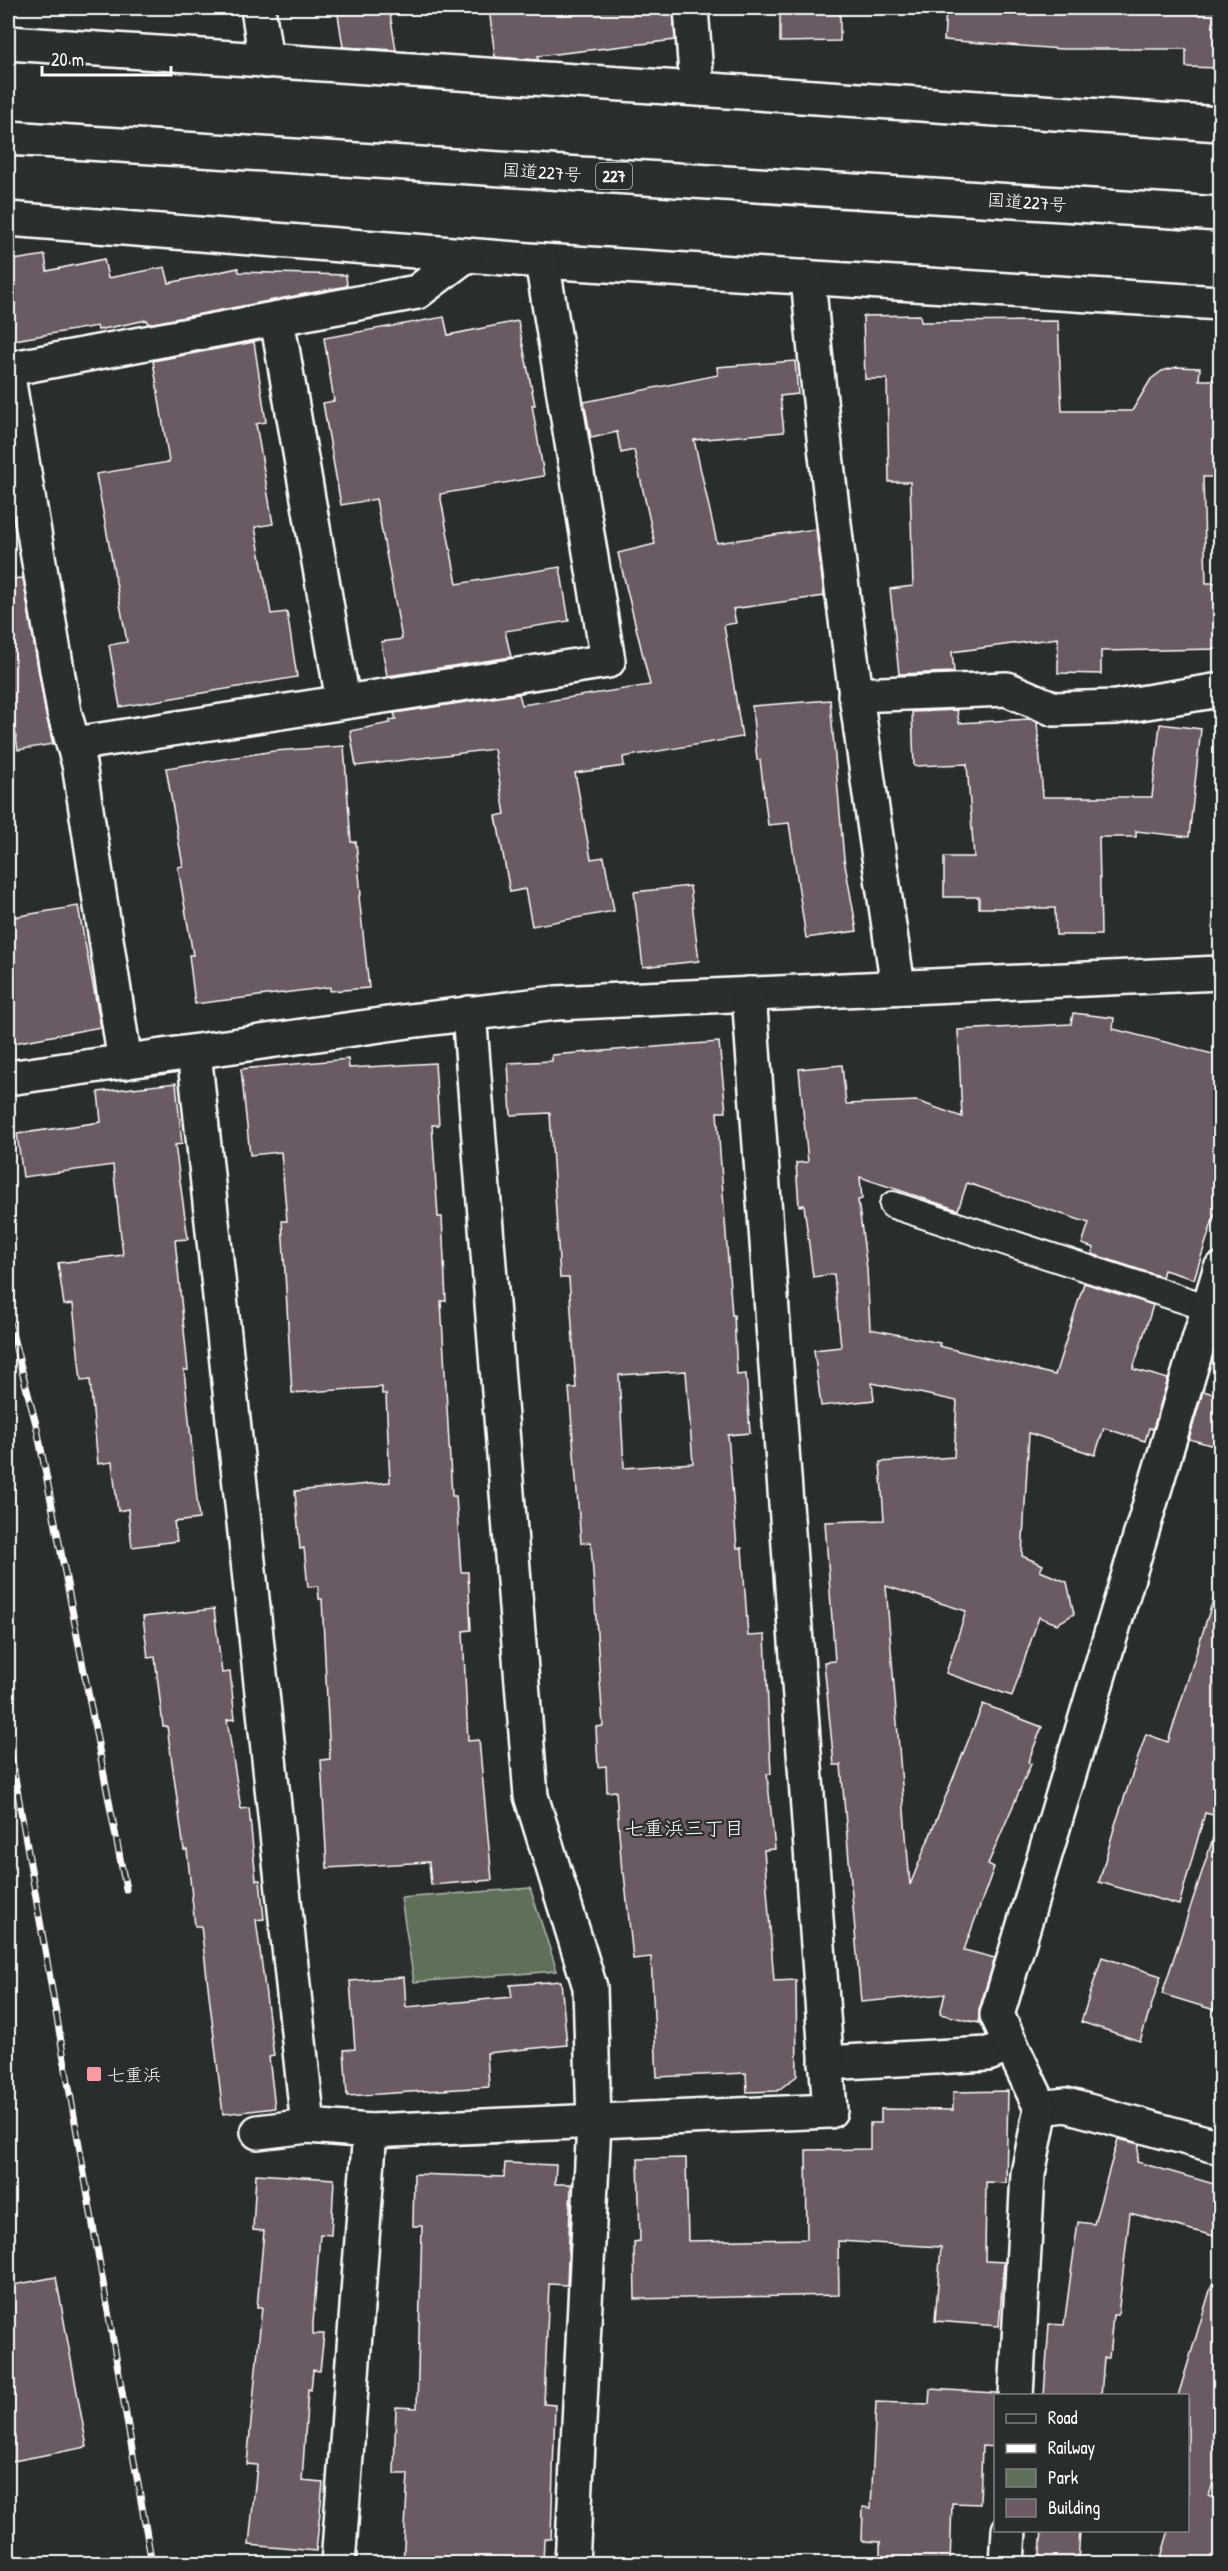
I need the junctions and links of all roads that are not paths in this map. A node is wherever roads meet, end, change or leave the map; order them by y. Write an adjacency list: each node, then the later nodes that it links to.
1 (258, 8): 4 (main road)
2 (691, 8): 5 (main road)
3 (8, 43): 4 (main road)
4 (266, 61): 5 (main road)
5 (698, 88): 6 (main road)
6 (1221, 123)
7 (8, 138): 8 (main road, 国道227号 / 227)
8 (1221, 214)
9 (8, 219): 10 (main road)
10 (466, 255): 11 (main road); 14 (main road)
11 (542, 261): 12 (main road); 19 (main road)
12 (808, 277): 13 (main road); 18 (main road)
13 (1221, 303)
14 (277, 319): 15 (main road); 19 (main road)
15 (8, 369)
16 (8, 377): 20 (main road)
17 (1221, 690): 18 (main road)
18 (855, 695): 22 (main road)
19 (343, 701): 20 (main road)
20 (75, 744): 26 (main road)
21 (1221, 973): 22 (main road)
22 (898, 987): 23 (main road)
23 (749, 994): 24 (main road); 33 (main road)
24 (469, 1013): 25 (main road); 35 (main road)
25 (194, 1052): 26 (main road); 36 (main road)
26 (125, 1062): 27 (main road)
27 (8, 1078)
28 (893, 1205): 30 (lane)
29 (1221, 1270): 30 (main road)
30 (1209, 1308): 31 (main road)
31 (1210, 1343): 32 (main road)
32 (1011, 2045): 33 (main road); 34 (main road)
33 (826, 2063): 35 (main road)
34 (1041, 2108): 39 (main road); 40 (main road)
35 (594, 2122): 37 (main road); 43 (main road)
36 (308, 2126): 37 (main road); 38 (main road)
37 (370, 2131): 42 (main road)
38 (258, 2132)
39 (1221, 2147)
40 (1016, 2394)
41 (1009, 2532): 44 (main road)
42 (338, 2564)
43 (572, 2564)
44 (1007, 2564)

